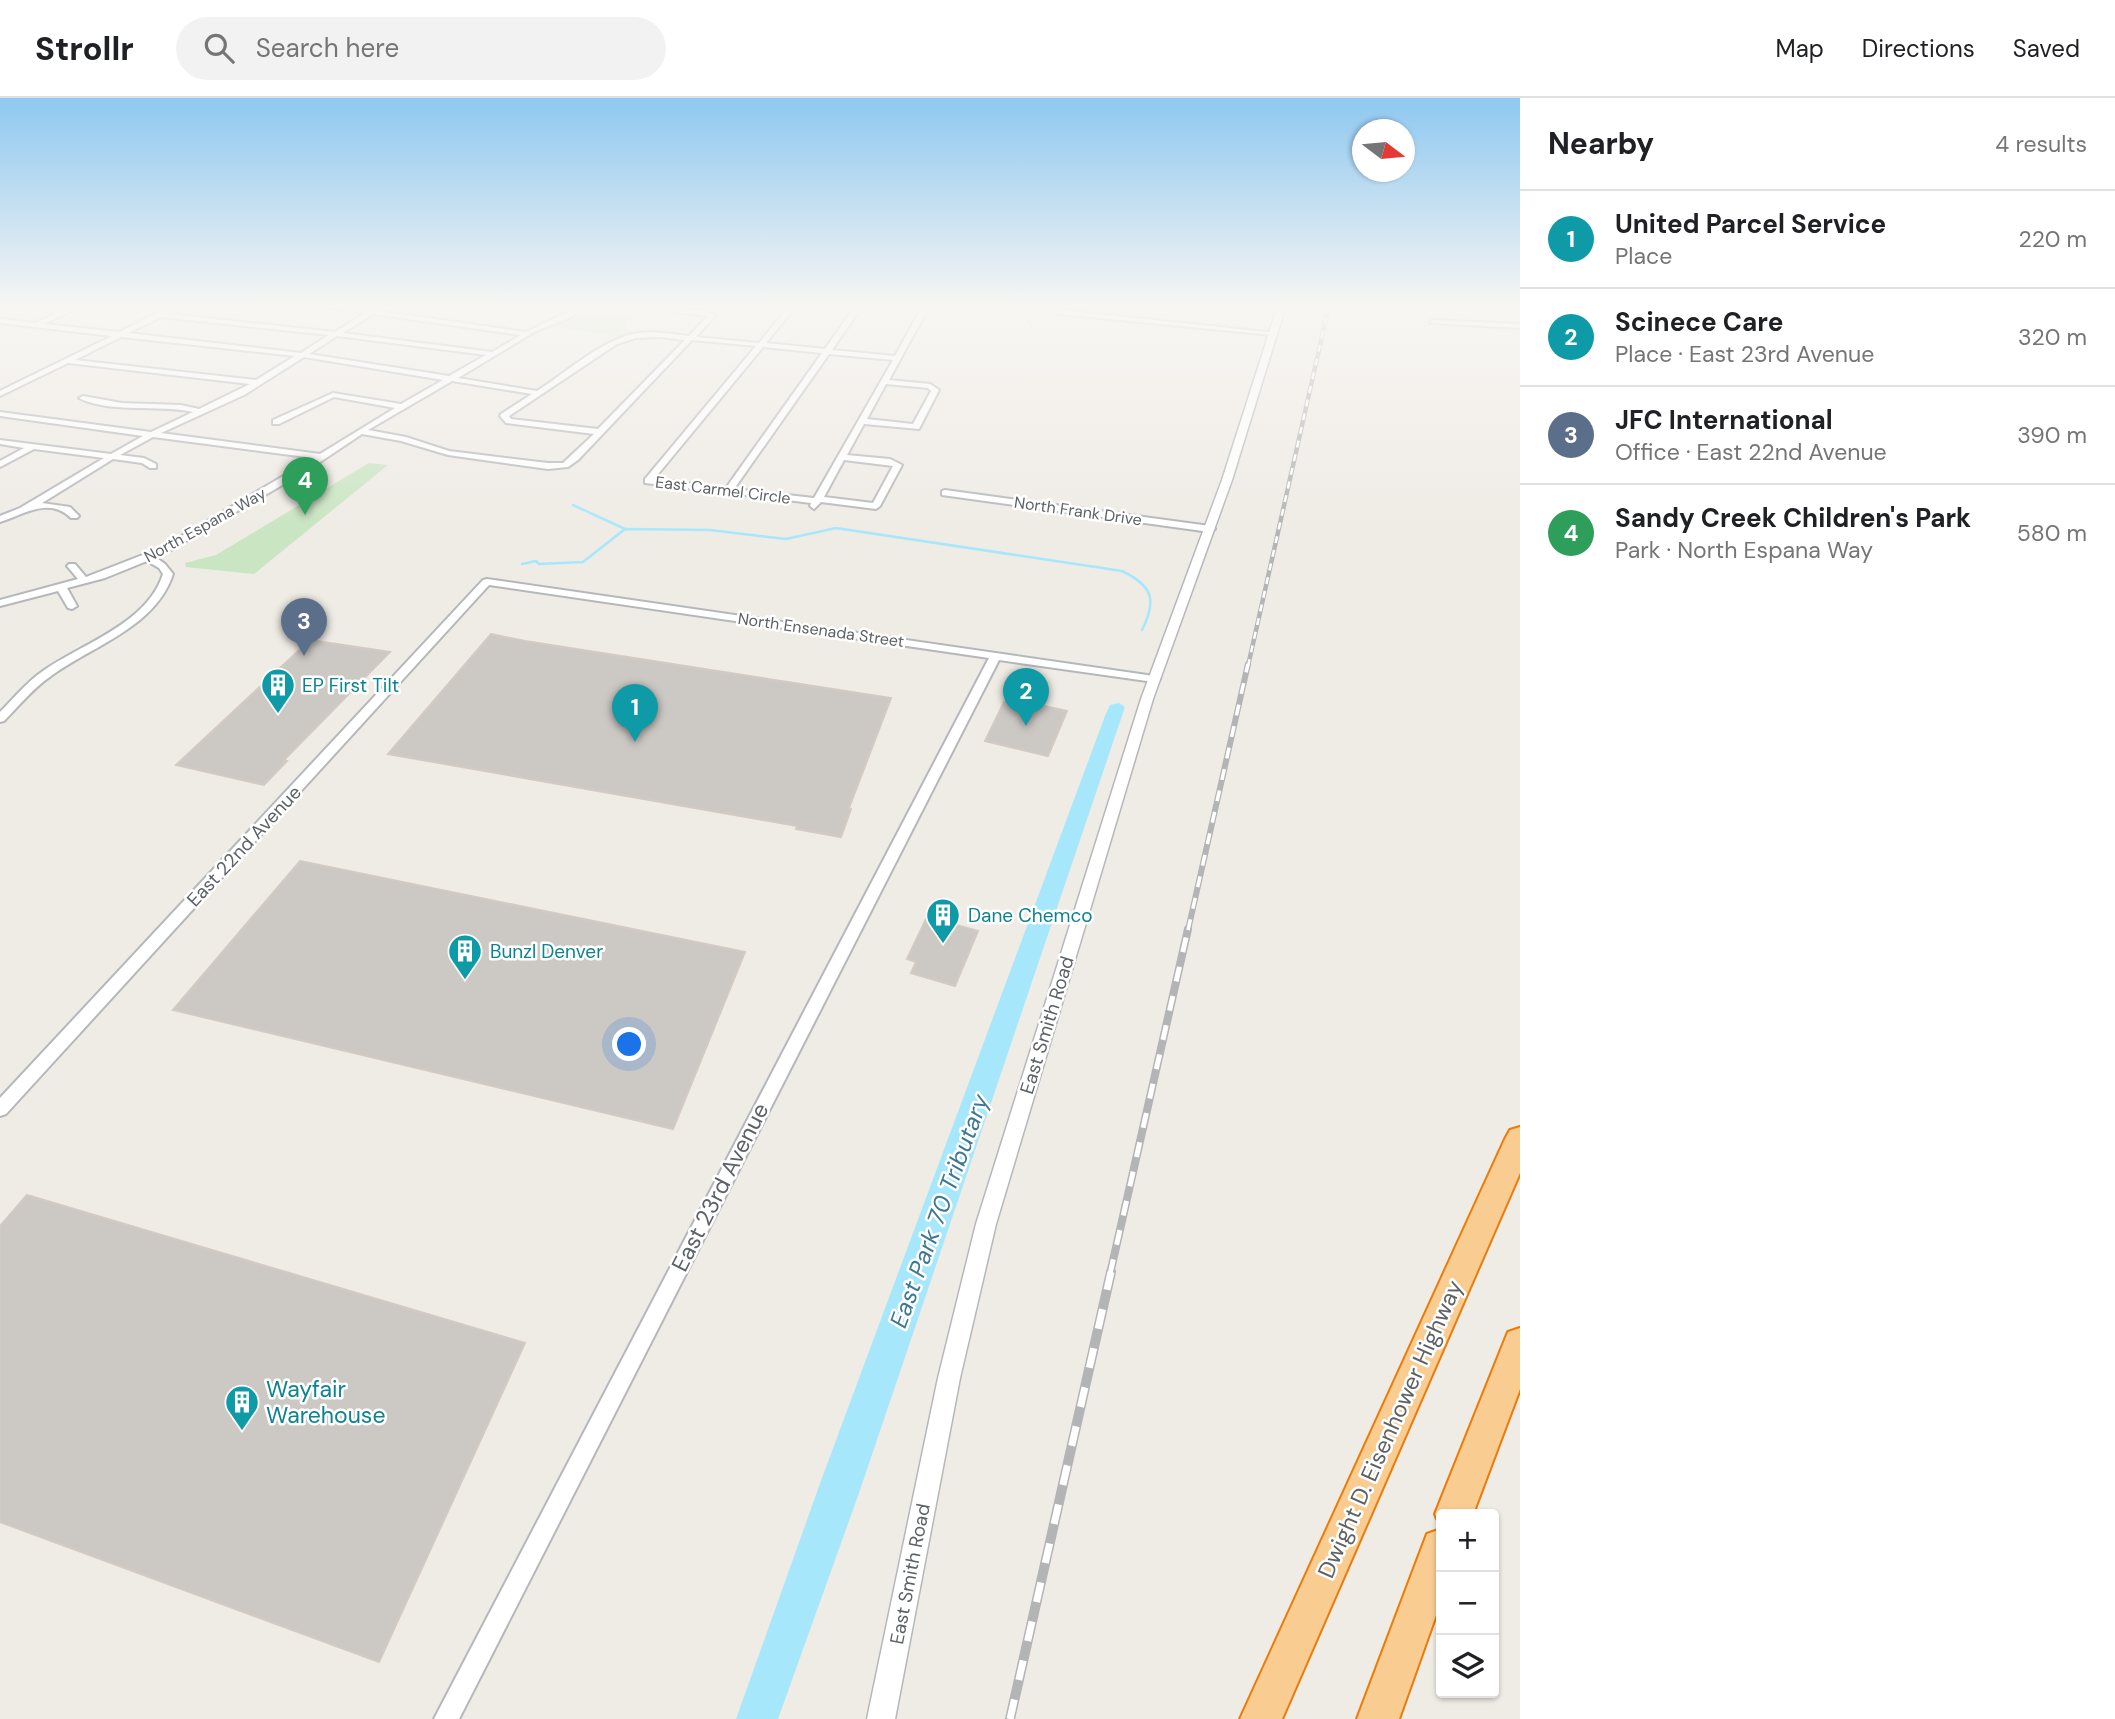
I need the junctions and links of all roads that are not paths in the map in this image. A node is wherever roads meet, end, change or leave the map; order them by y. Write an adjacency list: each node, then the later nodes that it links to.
1 (27, 381): 14 (street)
2 (240, 381): 12 (street)
3 (263, 381): 12 (street)
4 (448, 381): 16 (street, North Espana Way)
5 (461, 381): 13 (street)
6 (558, 381): 13 (street)
7 (650, 381): 22 (street)
8 (731, 381): 31 (street, East Carmel Circle)
9 (807, 381): 31 (street)
10 (1258, 381): 37 (street, East Smith Road)
11 (885, 382): 20 (street); 20 (street)
12 (259, 383): 17 (street)
13 (538, 393): 22 (street)
14 (0, 394)
15 (83, 398): 17 (street)
16 (402, 407): 19 (street); 21 (street, North Espana Way)
17 (200, 412): 23 (street)
18 (0, 414): 23 (street)
19 (276, 422)
20 (862, 422): 28 (street)
21 (361, 430): 22 (street); 27 (street, North Espana Way)
22 (600, 432)
23 (152, 434): 26 (street); 27 (street)
24 (0, 442): 25 (street)
25 (32, 447): 26 (street); 29 (street)
26 (113, 457): 30 (street); 34 (street)
27 (322, 457): 38 (street, North Espana Way)
28 (842, 457): 33 (street); 33 (street, East Carmel Circle)
29 (0, 464)
30 (153, 466)
31 (729, 491): 33 (street, East Carmel Circle)
32 (945, 493): 37 (street, North Frank Drive)
33 (816, 502)
34 (33, 504): 35 (street); 36 (street)
35 (74, 516)
36 (0, 519)
37 (1210, 529): 46 (street, East Smith Road)
38 (149, 558): 40 (street, North Espana Way); 47 (street)
39 (72, 566): 40 (street)
40 (84, 581): 42 (street, North Espana Way)
41 (487, 582): 45 (street, North Ensenada Street); 48 (street, East 22nd Avenue)
42 (62, 587): 43 (street, North Espana Way); 44 (street)
43 (0, 603)
44 (72, 606)
45 (996, 655): 46 (street, North Ensenada Street); 53 (street, East 23rd Avenue)
46 (1154, 679): 54 (street, East Smith Road)
47 (0, 719)
48 (0, 1109)
49 (1520, 1139): 55 (highway, Dwight D. Eisenhower Highway)
50 (1520, 1344): 51 (highway)
51 (1456, 1509)
52 (1436, 1562): 56 (highway)
53 (446, 1719)
54 (881, 1719)
55 (1261, 1719)
56 (1378, 1719)

